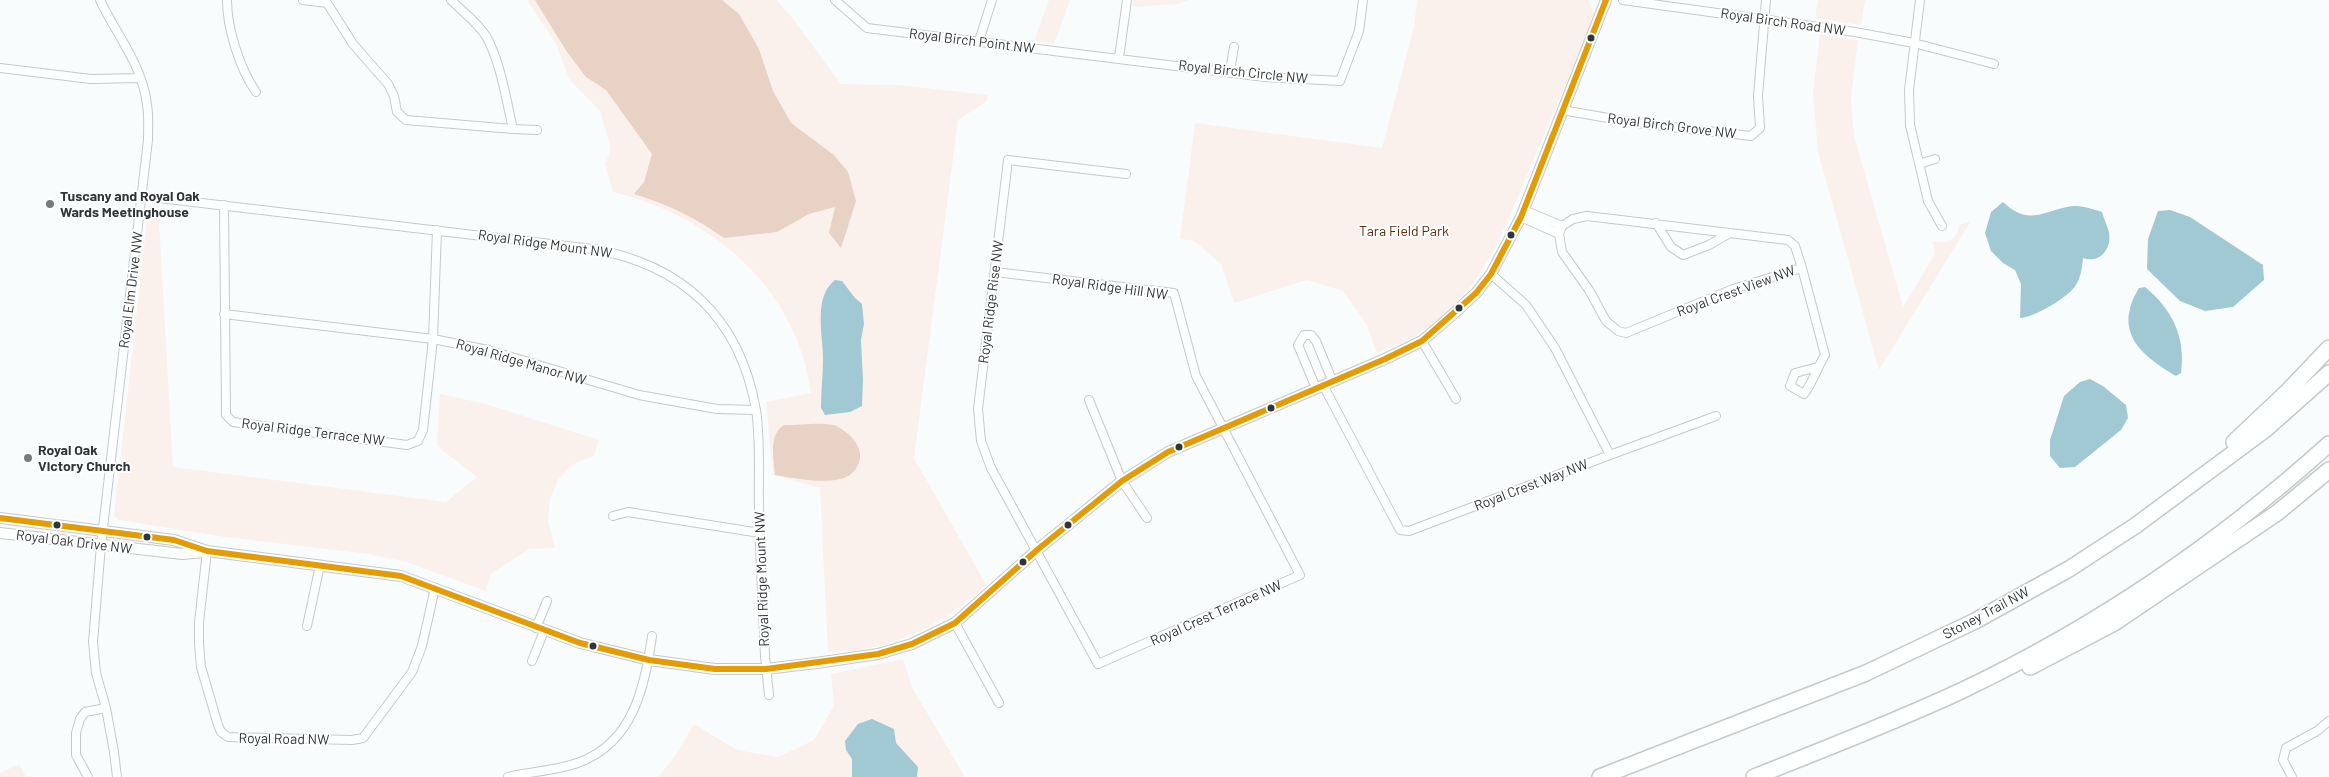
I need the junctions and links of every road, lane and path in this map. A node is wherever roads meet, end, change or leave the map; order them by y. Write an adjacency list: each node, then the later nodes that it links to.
1 (100, 0): 21 (street, Royal Elm Drive NW)
2 (227, 0): 22 (street)
3 (303, 0): 24 (street)
4 (451, 0): 24 (street)
5 (835, 0): 14 (street, Royal Birch Point NW)
6 (992, 0): 14 (street)
7 (1127, 0): 17 (street)
8 (1363, 0): 20 (street, Royal Birch Circle NW)
9 (1606, 0): 23 (street, Royal Oak Drive NW)
10 (1623, 0): 13 (street, Royal Birch Road NW)
11 (1766, 0): 13 (street, Royal Birch Grove NW)
12 (1920, 0): 15 (street)
13 (1765, 20): 15 (street, Royal Birch Road NW); 23 (street, Royal Birch Grove NW)
14 (980, 41): 17 (street, Royal Birch Point NW)
15 (1914, 43): 18 (street, Royal Birch Road NW); 27 (street)
16 (1234, 46): 20 (street)
17 (1119, 58): 20 (street, Royal Birch Circle NW)
18 (1994, 64)
19 (0, 68): 21 (street)
20 (1230, 71)
21 (140, 78): 29 (street, Royal Elm Drive NW)
22 (256, 92)
23 (1562, 110): 31 (street, Royal Oak Drive NW)
24 (514, 129): 25 (street)
25 (537, 130)
26 (1935, 159): 27 (street)
27 (1919, 164): 34 (street)
28 (1126, 174): 39 (street, Royal Ridge Rise NW)
29 (142, 196): 30 (street, Royal Ridge Mount NW); 61 (street, Royal Elm Drive NW)
30 (224, 205): 35 (street, Royal Ridge Mount NW); 41 (street, Royal Ridge Terrace NW)
31 (1522, 213): 33 (street); 37 (street); 40 (street, Royal Oak Drive NW)
32 (1656, 223): 33 (street, Royal Crest View NW); 36 (street, Royal Crest View NW); 36 (street)
33 (1562, 226): 37 (street)
34 (1942, 226)
35 (437, 230): 42 (street, Royal Ridge Terrace NW); 50 (street, Royal Ridge Mount NW)
36 (1730, 233): 38 (street, Royal Crest View NW)
37 (1559, 234): 38 (street, Royal Crest View NW)
38 (1802, 268): 45 (street)
39 (995, 272): 52 (street, Royal Ridge Hill NW); 65 (street, Royal Ridge Rise NW)
40 (1491, 274): 43 (street, Royal Oak Drive NW); 54 (street)
41 (224, 314): 42 (street, Royal Ridge Manor NW); 42 (street, Royal Ridge Terrace NW)
42 (433, 338): 50 (street, Royal Ridge Manor NW)
43 (1422, 340): 47 (street, Royal Oak Drive NW); 48 (street)
44 (2329, 348): 55 (highway)
45 (1818, 367)
46 (2329, 373): 55 (highway, Stoney Trail NW)
47 (1323, 385): 47 (street); 52 (street, Royal Oak Drive NW); 54 (street, Royal Crest Way NW)
48 (1456, 399)
49 (1089, 400): 57 (street)
50 (756, 410): 63 (street, Royal Ridge Mount NW)
51 (1716, 416): 54 (street, Royal Crest Way NW)
52 (1222, 427): 57 (street, Royal Oak Drive NW); 65 (street, Royal Crest Terrace NW)
53 (2329, 444): 77 (highway)
54 (1610, 455)
55 (2216, 465): 85 (highway, Stoney Trail NW)
56 (2329, 470): 77 (highway)
57 (1122, 480): 60 (street); 65 (street, Royal Oak Drive NW)
58 (613, 516): 63 (street)
59 (0, 518): 61 (street, Royal Oak Drive NW)
60 (1147, 518)
61 (103, 530): 64 (street, Royal Elm Drive NW); 66 (street, Royal Oak Drive NW)
62 (0, 533): 64 (street, Royal Oak Drive NW)
63 (760, 533): 76 (street, Royal Ridge Mount NW)
64 (101, 545): 66 (street, Royal Oak Drive NW); 80 (street, Royal Elm Drive NW)
65 (1037, 550): 70 (street, Royal Oak Drive NW)
66 (207, 552): 67 (street, Royal Oak Drive NW); 68 (street, Royal Road NW)
67 (320, 565): 68 (street, Royal Oak Drive NW); 71 (street)
68 (435, 588): 72 (street, Royal Oak Drive NW)
69 (547, 601): 72 (street)
70 (955, 623): 76 (street, Royal Oak Drive NW); 79 (street)
71 (308, 626)
72 (540, 629): 74 (street, Royal Oak Drive NW); 75 (street)
73 (652, 636): 74 (street)
74 (649, 660): 76 (street, Royal Oak Drive NW); 84 (street)
75 (532, 661)
76 (766, 669): 78 (street, Royal Ridge Mount NW)
77 (1963, 690): 86 (highway)
78 (769, 695)
79 (999, 703)
80 (106, 708): 82 (street); 83 (street, Royal Elm Drive NW)
81 (2329, 721): 87 (street)
82 (88, 777)
83 (116, 777)
84 (508, 777)
85 (1600, 777)
86 (1754, 777)
87 (2292, 777)

